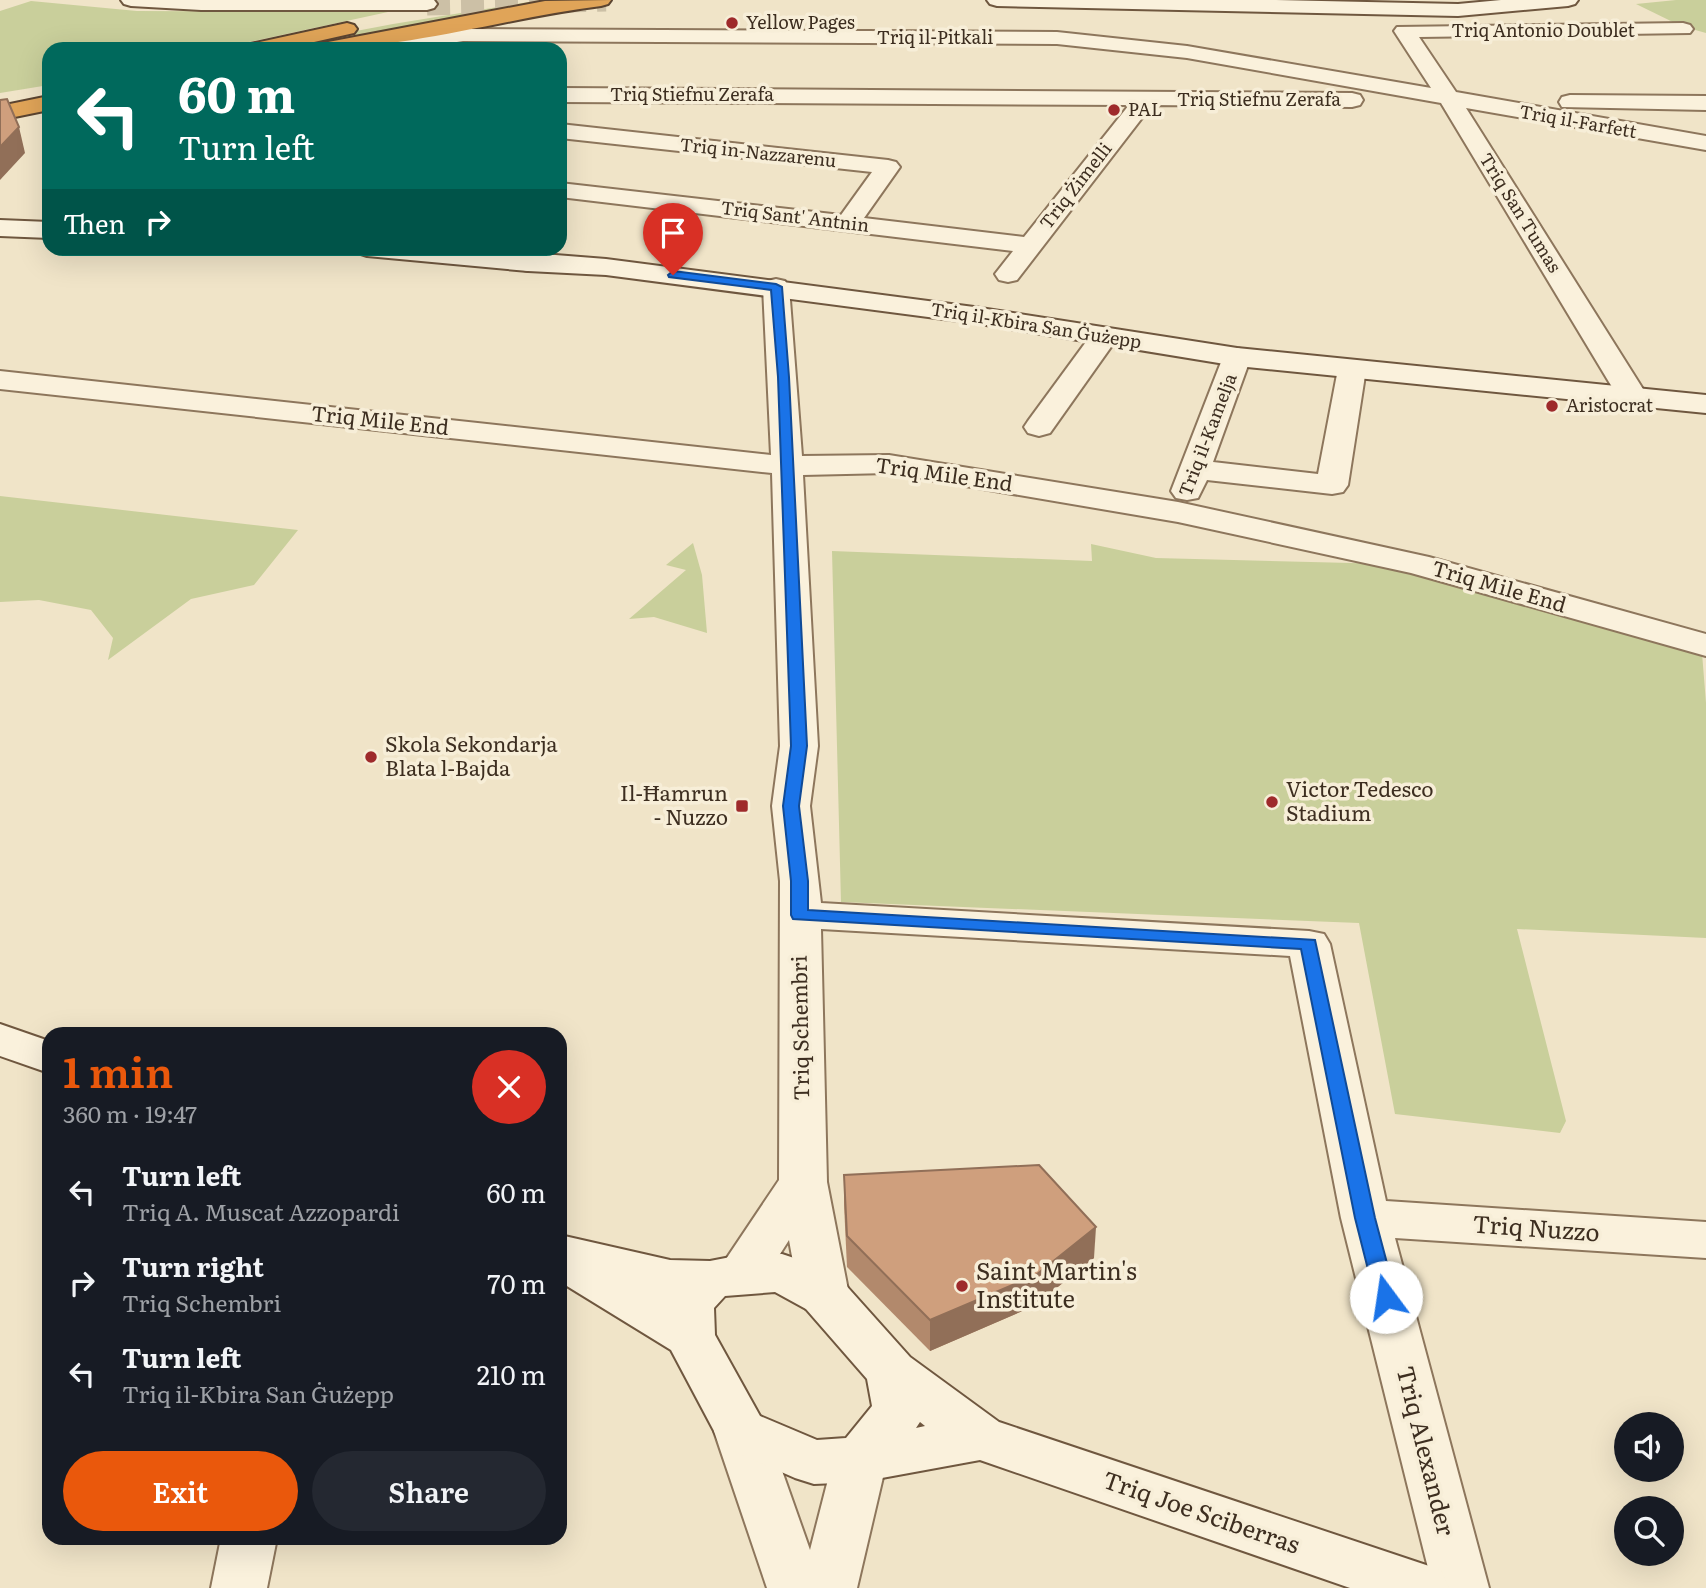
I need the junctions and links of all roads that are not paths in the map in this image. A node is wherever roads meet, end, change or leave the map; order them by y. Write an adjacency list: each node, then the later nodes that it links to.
1 (131, 0): 6 (street)
2 (509, 0): 10 (highway)
3 (601, 0): 11 (highway)
4 (997, 0): 5 (street)
5 (1567, 0)
6 (427, 4)
7 (1683, 29): 8 (street, Triq Antonio Doublet)
8 (1404, 31): 17 (street, Triq San Tumas)
9 (663, 38): 12 (street, Triq il-Pitkali); 15 (street); 17 (street, Triq il-Pitkali)
10 (286, 42)
11 (360, 42)
12 (418, 42)
13 (42, 93): 18 (highway)
14 (567, 94): 15 (street, Triq Stiefnu Zerafa)
15 (626, 94): 16 (street, Triq Stiefnu Zerafa); 23 (street)
16 (1145, 100): 17 (street, Triq Stiefnu Zerafa); 29 (street, Triq Żimelli)
17 (1450, 100): 19 (street, Triq Stiefnu Zerafa); 24 (street, Triq il-Farfett); 37 (street, Triq San Tumas)
18 (0, 101)
19 (1706, 103)
20 (42, 104): 21 (highway)
21 (0, 113)
22 (567, 132): 23 (street, Triq in-Nazzarenu)
23 (603, 137): 25 (street); 26 (street, Triq in-Nazzarenu)
24 (1706, 144)
25 (574, 185): 26 (street, Triq Sant' Antnin)
26 (848, 223): 29 (street, Triq Sant' Antnin)
27 (0, 228): 28 (street)
28 (42, 230)
29 (1030, 245): 31 (street, Triq Żimelli)
30 (533, 256): 32 (street, Triq il-Kbira San Ġużepp)
31 (1008, 274)
32 (776, 287): 33 (street, Triq il-Kbira San Ġużepp); 40 (street, Triq Schembri)
33 (1104, 337): 34 (street, Triq il-Kbira San Ġużepp); 39 (street)
34 (1237, 357): 35 (street, Triq il-Kbira San Ġużepp); 41 (street, Triq il-Kamelja)
35 (1352, 369): 37 (street, Triq il-Kbira San Ġużepp); 41 (street)
36 (0, 380): 40 (street, Triq Mile End)
37 (1633, 397): 38 (street, Triq il-Kbira San Ġużepp)
38 (1706, 404)
39 (1039, 427)
40 (788, 466): 42 (street, Triq Mile End); 44 (street, Triq Schembri)
41 (1195, 469): 42 (street, Triq il-Kamelja)
42 (1178, 512): 43 (street, Triq Mile End)
43 (1706, 645)
44 (799, 915): 47 (street, Triq Schembri); 48 (street, Triq Alexander)
45 (0, 1039): 46 (street)
46 (42, 1055)
47 (803, 1182): 52 (street); 53 (street, Triq Schembri)
48 (1365, 1218): 49 (street, Triq Nuzzo); 64 (street, Triq Alexander)
49 (1706, 1240)
50 (567, 1255): 52 (street, Triq Joe Sciberras)
51 (567, 1262): 54 (street)
52 (726, 1277): 53 (street, Triq Joe Sciberras); 54 (street)
53 (824, 1295): 55 (street, Triq Joe Sciberras)
54 (689, 1336): 56 (street)
55 (892, 1372): 57 (street, Triq Joe Sciberras); 58 (street)
56 (741, 1431): 58 (street, Triq Joe Sciberras); 61 (street)
57 (981, 1438): 58 (street, Triq Joe Sciberras); 63 (street, Triq Joe Sciberras)
58 (860, 1460): 62 (street)
59 (248, 1545): 60 (street)
60 (239, 1588)
61 (795, 1588)
62 (829, 1588)
63 (1422, 1588)
64 (1461, 1588)

